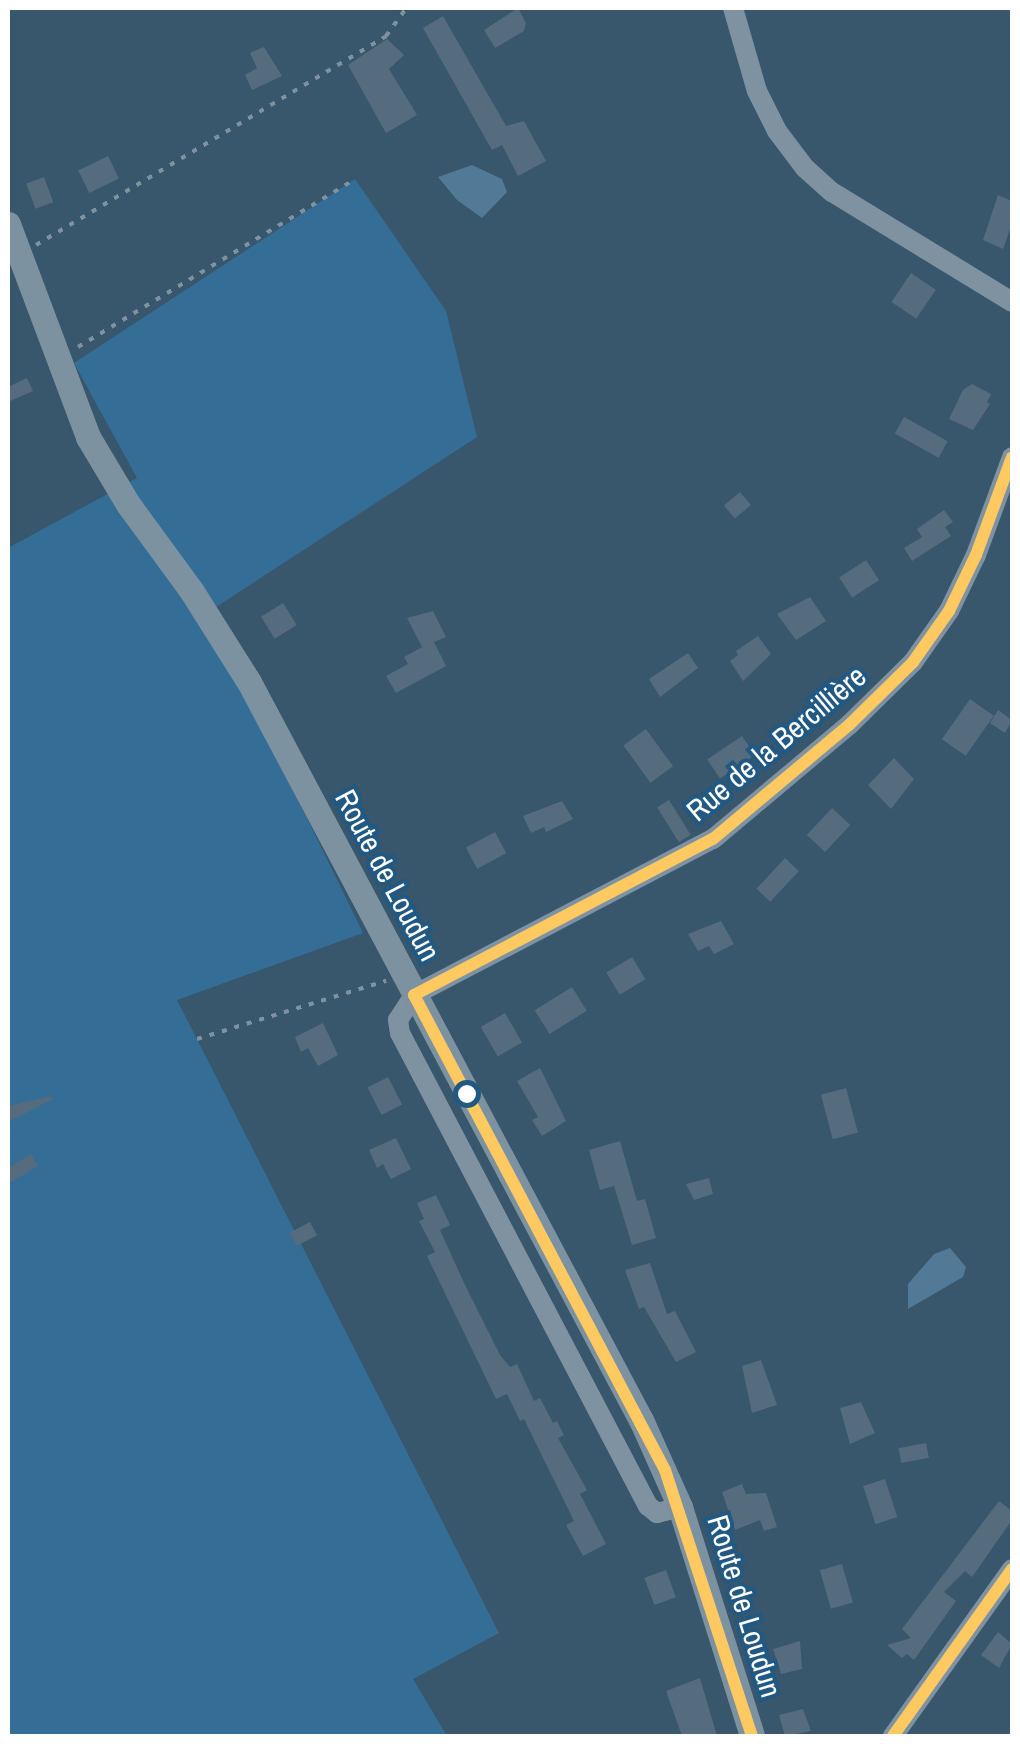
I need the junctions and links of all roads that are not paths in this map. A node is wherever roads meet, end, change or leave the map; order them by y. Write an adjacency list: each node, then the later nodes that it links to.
1 (733, 8): 3 (street)
2 (8, 224): 5 (main road, Route de Loudun)
3 (1012, 302)
4 (1012, 456): 5 (street, Rue de la Bercillière)
5 (410, 985): 7 (main road, Route de Loudun)
6 (1012, 1569): 8 (street)
7 (752, 1736)
8 (893, 1736)

